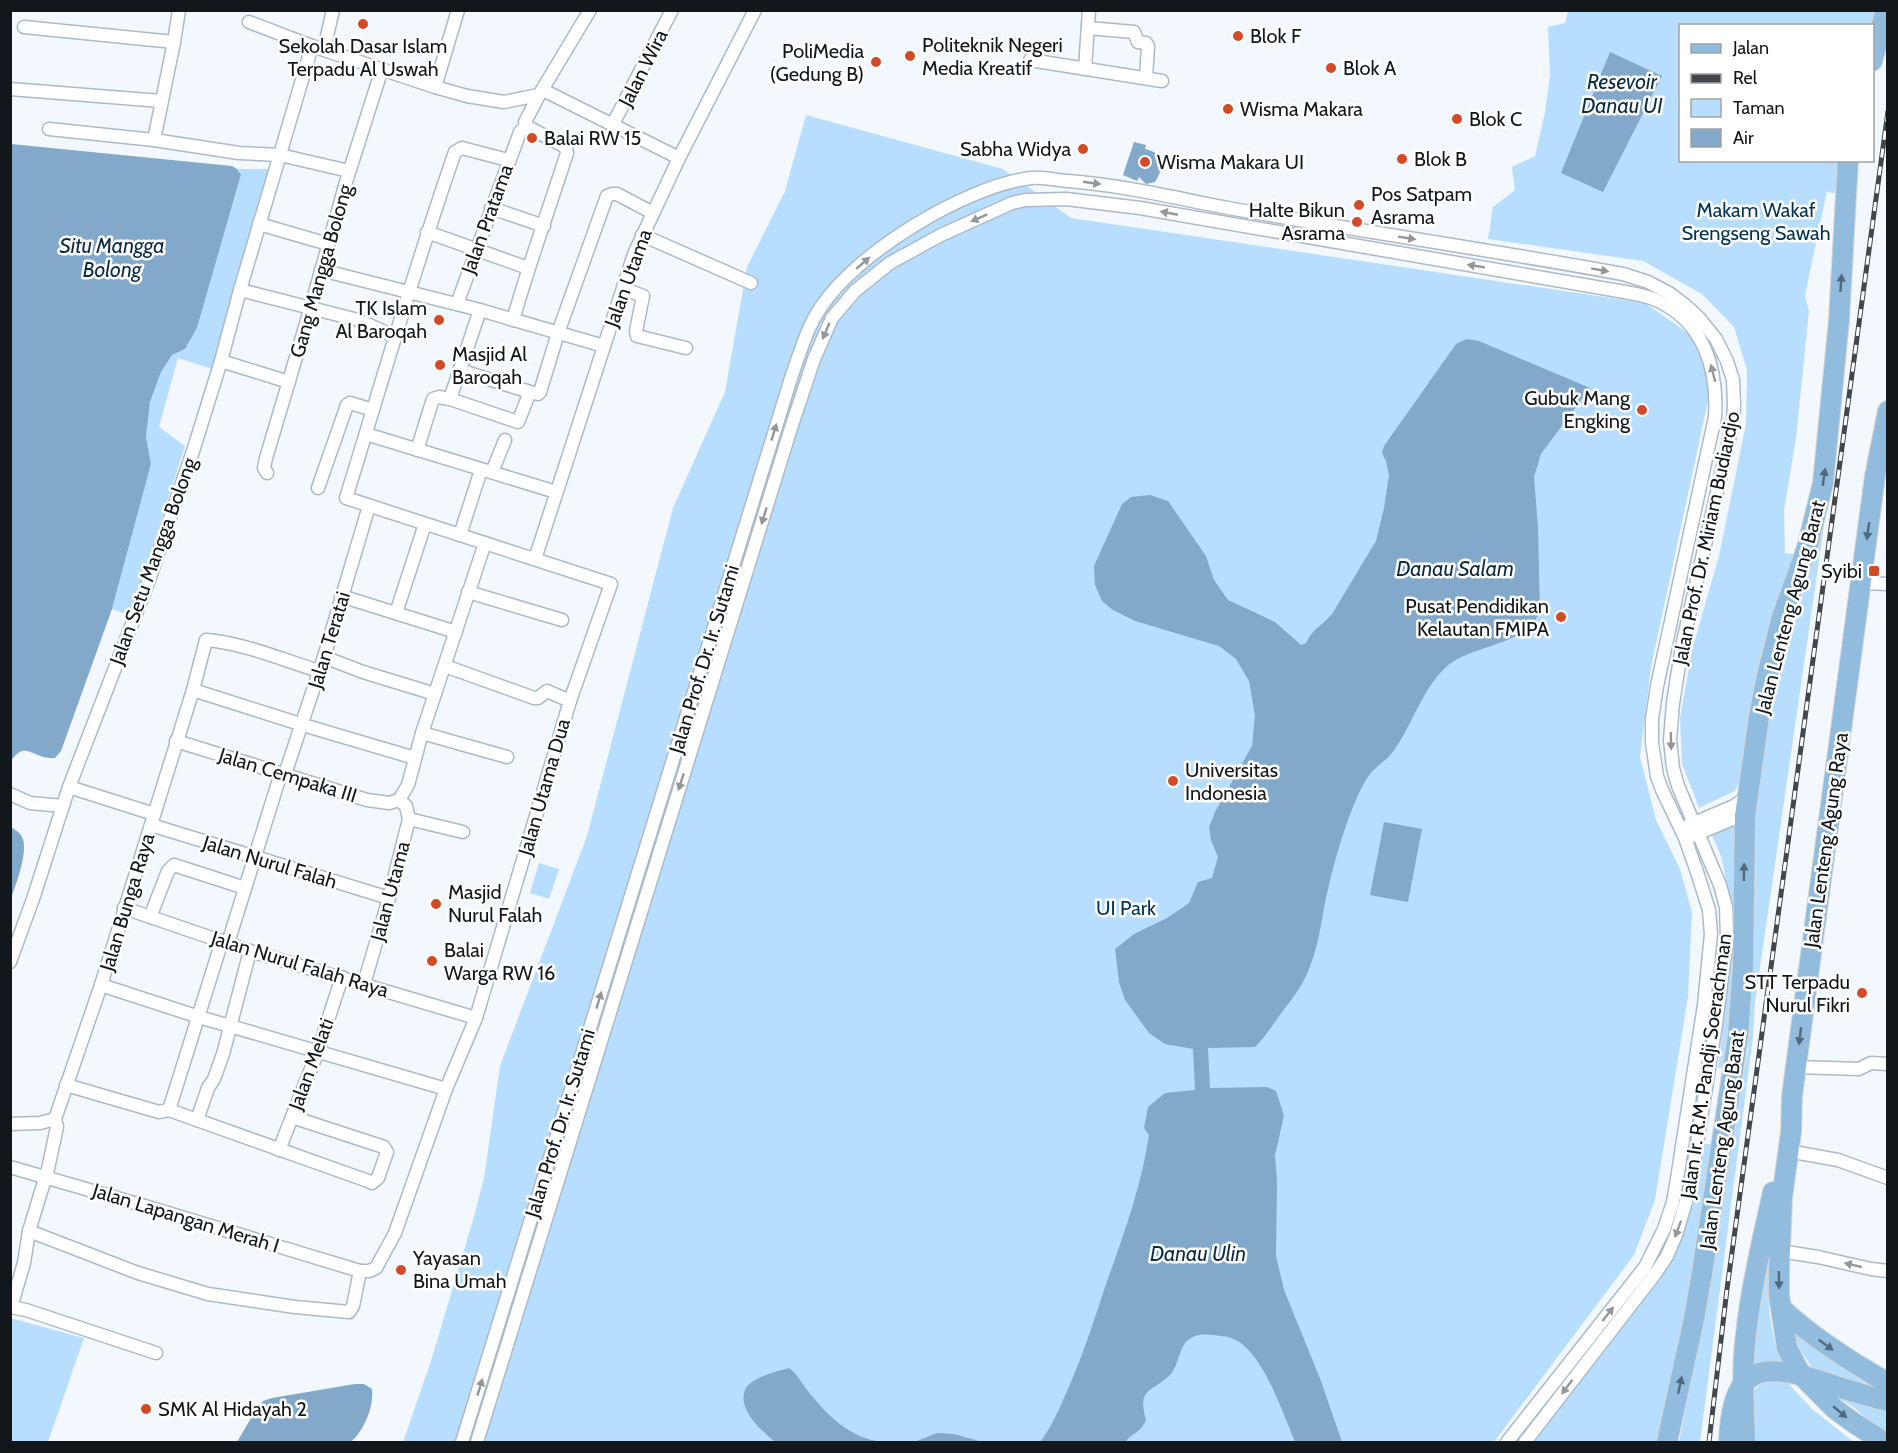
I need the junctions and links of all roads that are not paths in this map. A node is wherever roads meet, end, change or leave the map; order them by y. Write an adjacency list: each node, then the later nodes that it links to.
1 (179, 10): 12 (street)
2 (333, 10): 13 (street, Jalan Setu Mangga Bolong)
3 (458, 10): 20 (street)
4 (590, 10): 22 (street, Jalan Pratama)
5 (672, 10): 24 (street, Jalan Wira)
6 (755, 10): 29 (street, Jalan Utama)
7 (1089, 10): 11 (street)
8 (1886, 10): 14 (main road)
9 (249, 22): 13 (street)
10 (24, 27): 12 (street)
11 (1088, 28): 17 (street); 18 (street)
12 (174, 42): 23 (street)
13 (318, 48): 16 (street); 28 (street, Jalan Setu Mangga Bolong)
14 (1874, 54)
15 (1030, 60): 17 (street)
16 (382, 69): 20 (street); 32 (street, Gang Mangga Bolong)
17 (1085, 69): 18 (street)
18 (1146, 78): 19 (street)
19 (1162, 81)
20 (435, 87): 22 (street)
21 (10, 89): 23 (street)
22 (541, 93): 24 (street); 25 (street, Jalan Pratama)
23 (161, 101): 27 (street)
24 (613, 124): 29 (street)
25 (526, 126): 30 (street, Jalan Pratama); 40 (street)
26 (49, 129): 27 (street)
27 (153, 140): 28 (street)
28 (280, 155): 32 (street); 38 (street, Jalan Setu Mangga Bolong)
29 (679, 158): 37 (street, Jalan Utama)
30 (508, 160): 36 (street, Jalan Pratama); 41 (street)
31 (1848, 162): 105 (main road, Jalan Lenteng Agung Barat, one-way to 31)
32 (350, 171): 43 (street, Gang Mangga Bolong)
33 (1034, 178): 34 (street); 35 (street, Jalan Prof. Dr. Ir. Sutami, one-way to 35); 152 (street, Jalan Prof. Dr. Ir. Sutami, one-way to 33)
34 (1034, 200): 39 (street, Jalan Prof. Dr. Ir. Sutami, one-way to 34); 153 (street, Jalan Prof. Dr. Ir. Sutami, one-way to 153)
35 (1226, 207): 45 (street, Jalan Prof. Dr. Miriam Budiardjo, one-way to 45)
36 (491, 208): 40 (street); 44 (street, Jalan Pratama)
37 (653, 213): 42 (street, Jalan Utama); 57 (street)
38 (259, 224): 43 (street); 51 (street, Jalan Setu Mangga Bolong)
39 (1226, 224): 48 (street, Jalan Prof. Dr. Miriam Budiardjo, one-way to 39)
40 (544, 226): 46 (street)
41 (427, 232): 44 (street); 52 (street)
42 (642, 235): 49 (street); 50 (street, Jalan Utama)
43 (328, 244): 47 (street, Gang Mangga Bolong)
44 (476, 251): 46 (street); 53 (street, Jalan Pratama)
45 (1518, 256): 48 (street); 94 (street, Jalan Prof. Dr. Miriam Budiardjo, one-way to 94)
46 (528, 268): 56 (street)
47 (321, 270): 52 (street); 54 (street, Gang Mangga Bolong)
48 (1516, 273): 93 (street, Jalan Prof. Dr. Miriam Budiardjo, one-way to 48)
49 (751, 283)
50 (624, 289): 59 (street, Jalan Utama); 60 (street)
51 (240, 290): 54 (street); 61 (street, Jalan Setu Mangga Bolong)
52 (410, 292): 53 (street); 58 (street)
53 (457, 304): 55 (street)
54 (311, 307): 58 (street); 63 (street, Gang Mangga Bolong)
55 (480, 310): 56 (street); 62 (street)
56 (513, 320): 57 (street)
57 (558, 333): 59 (street); 64 (street)
58 (396, 337): 66 (street)
59 (604, 346): 74 (street, Jalan Utama)
60 (686, 348)
61 (221, 361): 63 (street); 101 (street, Jalan Setu Mangga Bolong)
62 (459, 370): 64 (street); 65 (street)
63 (289, 381): 72 (street, Gang Mangga Bolong)
64 (530, 392): 65 (street)
65 (450, 399): 70 (street)
66 (373, 410): 68 (street); 73 (street)
67 (1887, 417): 80 (main road, Jalan Lenteng Agung Raya, one-way to 80)
68 (366, 434): 70 (street); 75 (street)
69 (505, 440): 71 (street)
70 (417, 450): 71 (street)
71 (487, 471): 74 (street); 77 (street)
72 (267, 473)
73 (318, 488)
74 (556, 492): 79 (street, Jalan Utama)
75 (369, 506): 76 (street); 83 (street, Jalan Teratai)
76 (425, 524): 77 (street); 84 (street)
77 (460, 535): 78 (street)
78 (485, 543): 79 (street, Jalan Utama Dua); 82 (street)
79 (535, 559): 92 (street, Jalan Utama Dua)
80 (1861, 583): 81 (street); 127 (main road, Jalan Lenteng Agung Raya, one-way to 127)
81 (1887, 584)
82 (468, 592): 85 (street); 86 (street)
83 (341, 596): 84 (street); 87 (street, Jalan Teratai)
84 (396, 614): 86 (street)
85 (562, 620)
86 (456, 632): 88 (street)
87 (324, 657): 89 (street, Jalan Teratai); 91 (street)
88 (445, 666): 91 (street); 92 (street)
89 (319, 671): 90 (street, Jalan Bunga Raya); 95 (street, Jalan Teratai)
90 (193, 690): 95 (street); 97 (street, Jalan Bunga Raya)
91 (435, 694): 96 (street)
92 (570, 701): 123 (street, Jalan Utama Dua)
93 (1652, 719): 94 (street); 110 (street, Jalan Prof. Dr. Miriam Budiardjo)
94 (1671, 720): 108 (street, Jalan Prof. Dr. Miriam Budiardjo, one-way to 108)
95 (303, 725): 99 (street); 100 (street, Jalan Teratai)
96 (422, 733): 98 (street); 99 (street)
97 (176, 741): 100 (street, Jalan Cempaka III); 106 (street, Jalan Bunga Raya)
98 (507, 757)
99 (415, 758): 103 (street)
100 (283, 773): 103 (street, Jalan Cempaka III); 111 (street, Jalan Teratai)
101 (69, 787): 104 (street, Jalan Setu Mangga Bolong); 106 (street, Jalan Nurul Falah)
102 (10, 794): 104 (street)
103 (399, 800): 107 (street, Jalan Utama)
104 (63, 806): 118 (street, Jalan Setu Mangga Bolong)
105 (1746, 807): 108 (street); 108 (street); 156 (main road, Jalan Lenteng Agung Barat, one-way to 105)
106 (152, 819): 111 (street, Jalan Nurul Falah); 114 (street, Jalan Bunga Raya)
107 (409, 819): 109 (street); 113 (street, Jalan Utama)
108 (1696, 829): 110 (street); 155 (street, Jalan Ir. R.M. Pandji Soerachman, one-way to 155)
109 (464, 832)
110 (1683, 833): 154 (street, Jalan Ir. R.M. Pandji Soerachman, one-way to 110)
111 (255, 858): 112 (street); 113 (street, Jalan Nurul Falah)
112 (244, 888): 115 (street); 116 (street)
113 (389, 898): 120 (street, Jalan Utama)
114 (124, 908): 115 (street, Jalan Nurul Falah Raya); 121 (street, Jalan Bunga Raya)
115 (150, 917): 116 (street, Jalan Nurul Falah Raya)
116 (225, 942): 117 (street, Jalan Nurul Falah Raya); 122 (street)
117 (250, 951): 119 (street, Jalan Nurul Falah Raya); 124 (street)
118 (10, 962)
119 (342, 978): 120 (street, Jalan Nurul Falah Raya); 125 (street, Jalan Melati)
120 (364, 984): 123 (street, Jalan Nurul Falah Raya)
121 (101, 985): 122 (street); 128 (street, Jalan Bunga Raya)
122 (199, 1017): 124 (street); 131 (street)
123 (476, 1018): 129 (street, Jalan Utama Dua)
124 (229, 1026): 125 (street); 134 (street)
125 (318, 1051): 129 (street); 132 (street, Jalan Melati)
126 (1887, 1064): 127 (street)
127 (1797, 1067): 130 (main road, Jalan Lenteng Agung Raya)
128 (66, 1085): 131 (street); 133 (street, Jalan Bunga Raya)
129 (446, 1089): 143 (street, Jalan Utama Dua)
130 (1792, 1096): 137 (main road, Jalan Lenteng Agung Raya); 150 (main road)
131 (169, 1110): 134 (street)
132 (292, 1117): 136 (street, Jalan Melati); 136 (street)
133 (55, 1119): 135 (street); 139 (street, Jalan Bunga Raya)
134 (197, 1120): 136 (street)
135 (10, 1124)
136 (279, 1150)
137 (1788, 1151): 140 (street); 142 (main road, Jalan Lenteng Agung Raya)
138 (10, 1167): 139 (street, Jalan Lapangan Merah I)
139 (45, 1177): 141 (street, Jalan Bunga Raya); 143 (street, Jalan Lapangan Merah I)
140 (1887, 1178)
141 (29, 1231): 143 (street); 145 (street, Jalan Bunga Raya)
142 (1780, 1251): 144 (street, one-way to 142); 146 (main road, Jalan Lenteng Agung Raya, one-way to 146)
143 (360, 1271)
144 (1887, 1271)
145 (11, 1307): 147 (street)
146 (1781, 1308): 148 (main road, Jalan Lenteng Agung Raya); 149 (main road, one-way to 149)
147 (156, 1353)
148 (1801, 1375): 150 (main road); 151 (main road); 159 (main road, Jalan Lenteng Agung Raya, one-way to 159)
149 (1887, 1383)
150 (1742, 1386): 157 (main road); 158 (main road)
151 (1887, 1401)
152 (462, 1443)
153 (477, 1443)
154 (1507, 1443)
155 (1525, 1443)
156 (1667, 1443)
157 (1729, 1443)
158 (1745, 1443)
159 (1884, 1443)

